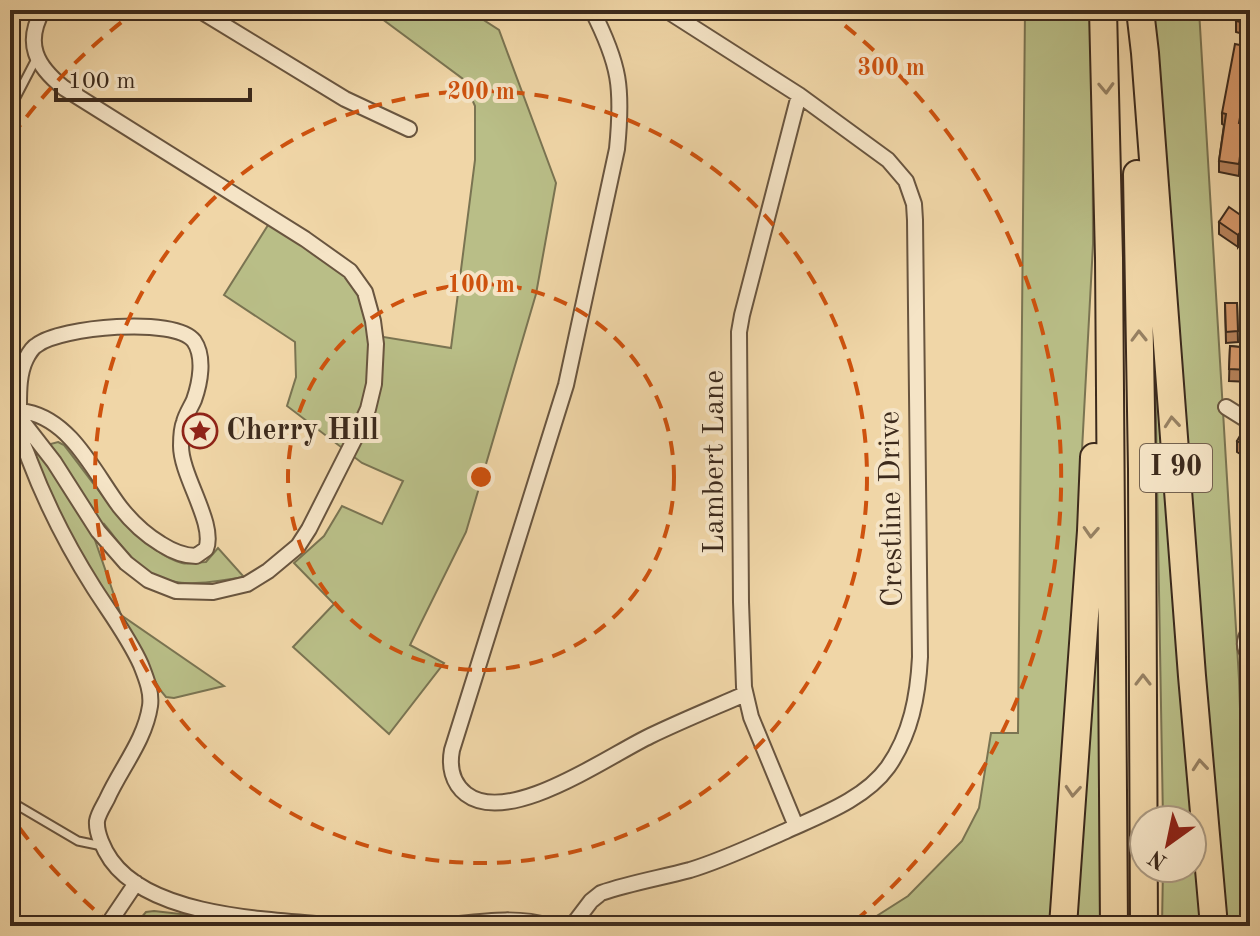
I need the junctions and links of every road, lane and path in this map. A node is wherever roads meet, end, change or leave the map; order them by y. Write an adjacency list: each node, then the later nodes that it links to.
1 (43, 10): 7 (street)
2 (199, 10): 10 (street)
3 (592, 10): 17 (street)
4 (666, 10): 8 (street, Crestline Drive)
5 (1103, 10): 11 (highway, I 90, one-way to 11)
6 (1138, 10): 29 (highway, I 90, one-way to 6); 30 (highway, I 90, one-way to 6)
7 (37, 57): 9 (lane); 13 (street)
8 (799, 95): 17 (street, Lambert Lane); 19 (street, Crestline Drive)
9 (10, 109)
10 (409, 129)
11 (1109, 258): 27 (highway, one-way to 27); 28 (highway, I 90)
12 (1226, 407): 14 (street)
13 (19, 417): 13 (street); 20 (street)
14 (1250, 422)
15 (1250, 630): 16 (street)
16 (1247, 651)
17 (745, 694): 19 (street, Lambert Lane)
18 (10, 801): 20 (lane)
19 (796, 826): 26 (street, Crestline Drive)
20 (104, 847): 21 (street)
21 (136, 883): 22 (street); 23 (street)
22 (107, 926)
23 (343, 926)
24 (438, 926): 25 (street)
25 (549, 926)
26 (572, 926)
27 (1063, 926)
28 (1114, 926)
29 (1144, 926)
30 (1214, 926)

